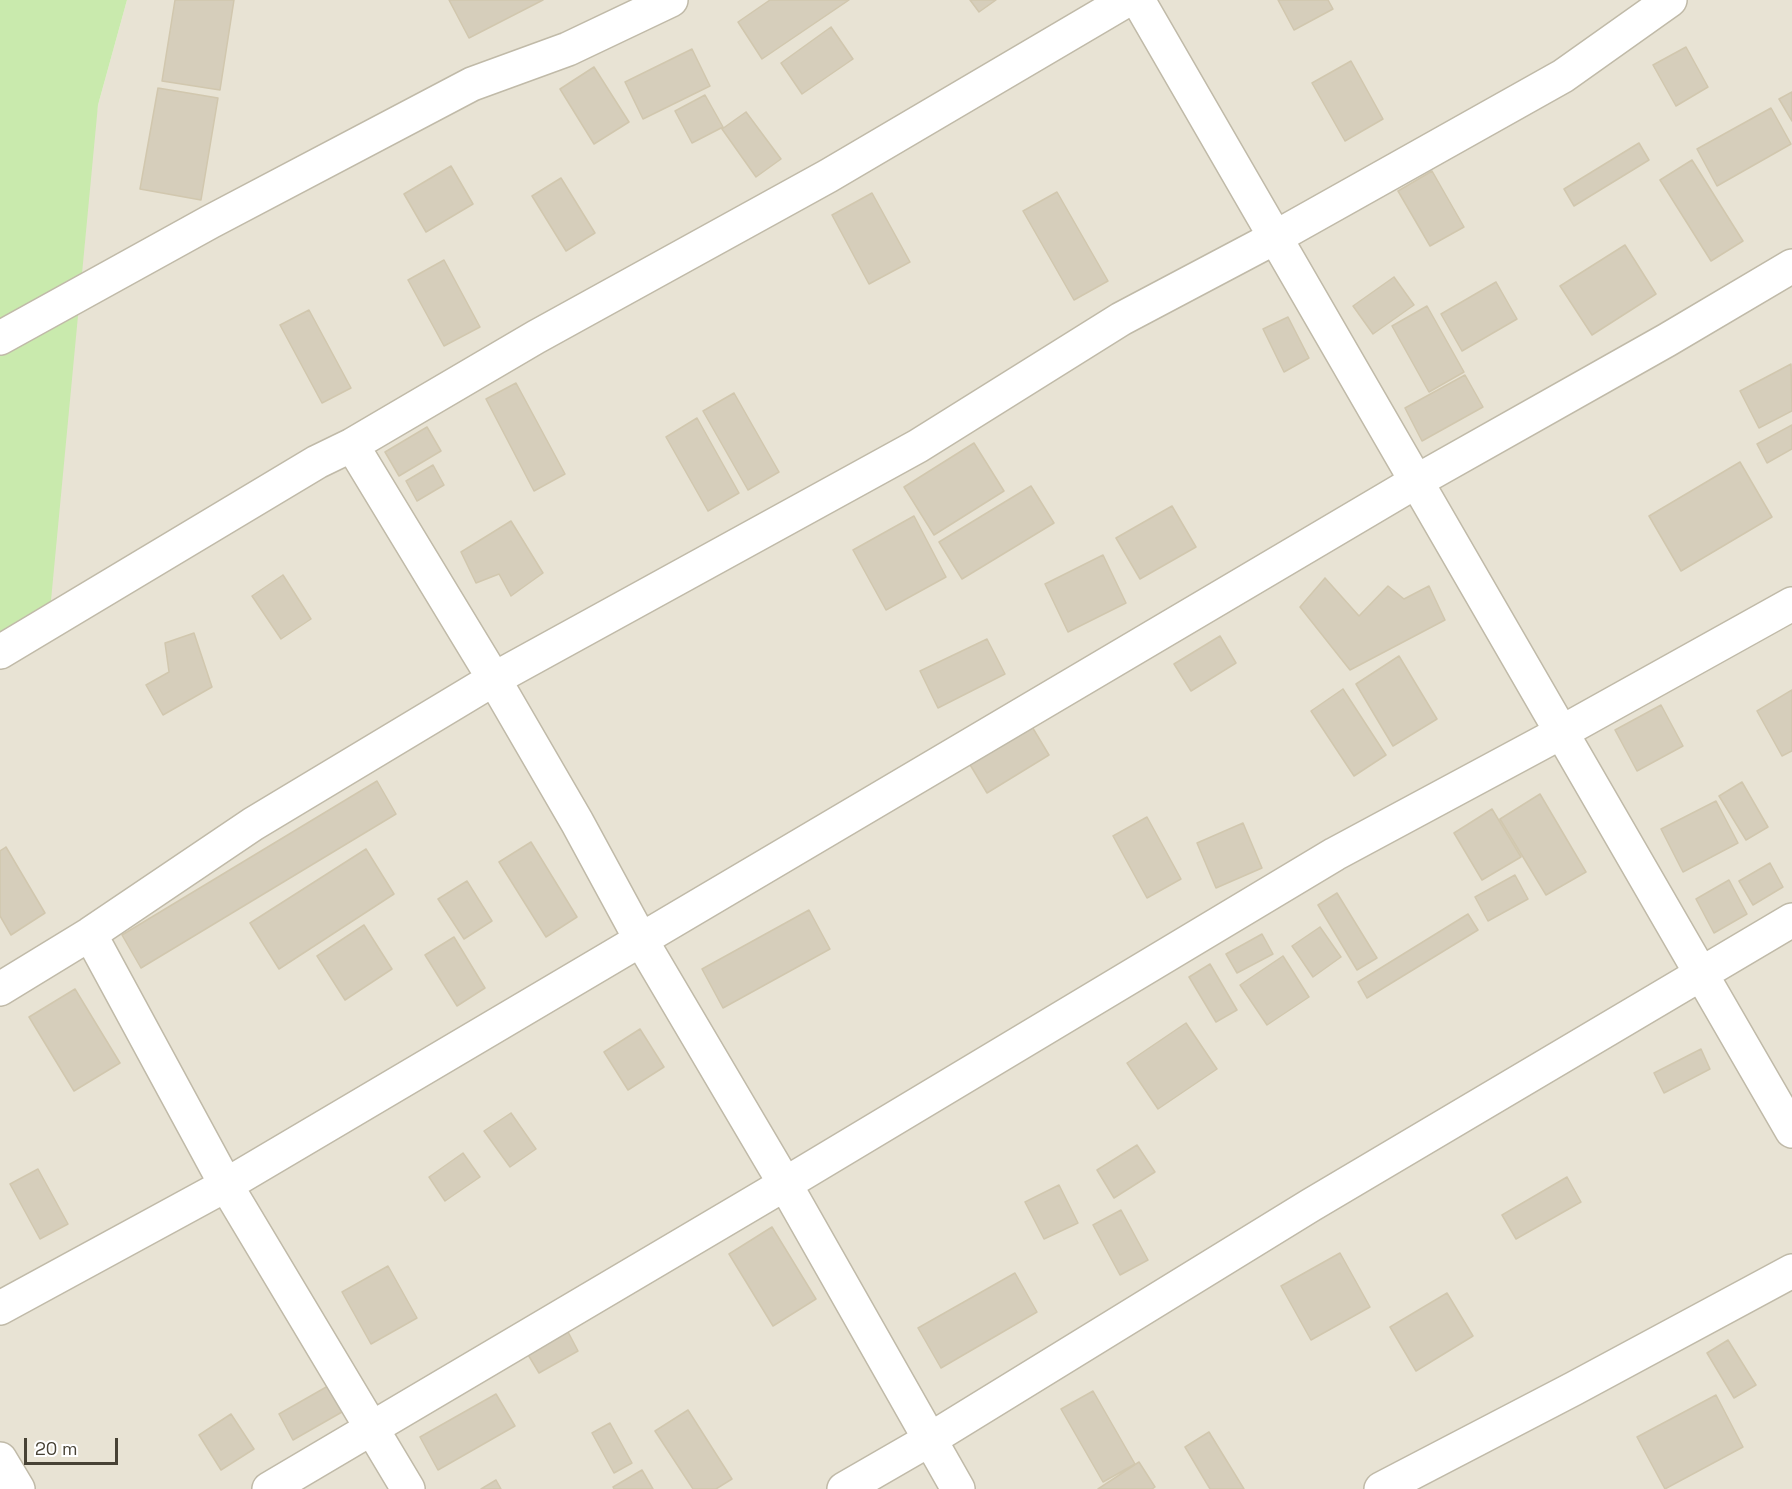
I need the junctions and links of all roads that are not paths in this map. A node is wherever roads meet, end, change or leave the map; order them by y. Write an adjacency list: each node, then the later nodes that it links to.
1 (671, 0): 7 (street)
2 (1127, 0): 8 (street)
3 (1138, 0): 5 (street)
4 (1670, 0): 5 (street)
5 (1276, 237): 9 (street); 12 (street)
6 (1792, 266): 9 (street)
7 (0, 338)
8 (352, 445): 11 (street); 12 (street)
9 (1417, 481): 13 (street); 16 (street)
10 (1792, 604): 13 (street)
11 (0, 652)
12 (494, 679): 15 (street); 16 (street)
13 (1562, 732): 17 (street); 20 (street)
14 (1792, 920): 17 (street)
15 (90, 934): 18 (street); 21 (street)
16 (641, 940): 20 (street); 21 (street)
17 (1701, 974): 19 (street); 25 (street)
18 (0, 989)
19 (1792, 1131)
20 (785, 1184): 24 (street); 25 (street)
21 (225, 1185): 23 (street); 24 (street)
22 (1792, 1271): 32 (street)
23 (0, 1308)
24 (372, 1429): 28 (street); 29 (street)
25 (929, 1440): 30 (street); 31 (street)
26 (0, 1459): 27 (street)
27 (18, 1489)
28 (269, 1489)
29 (408, 1489)
30 (844, 1489)
31 (958, 1489)
32 (1381, 1489)

